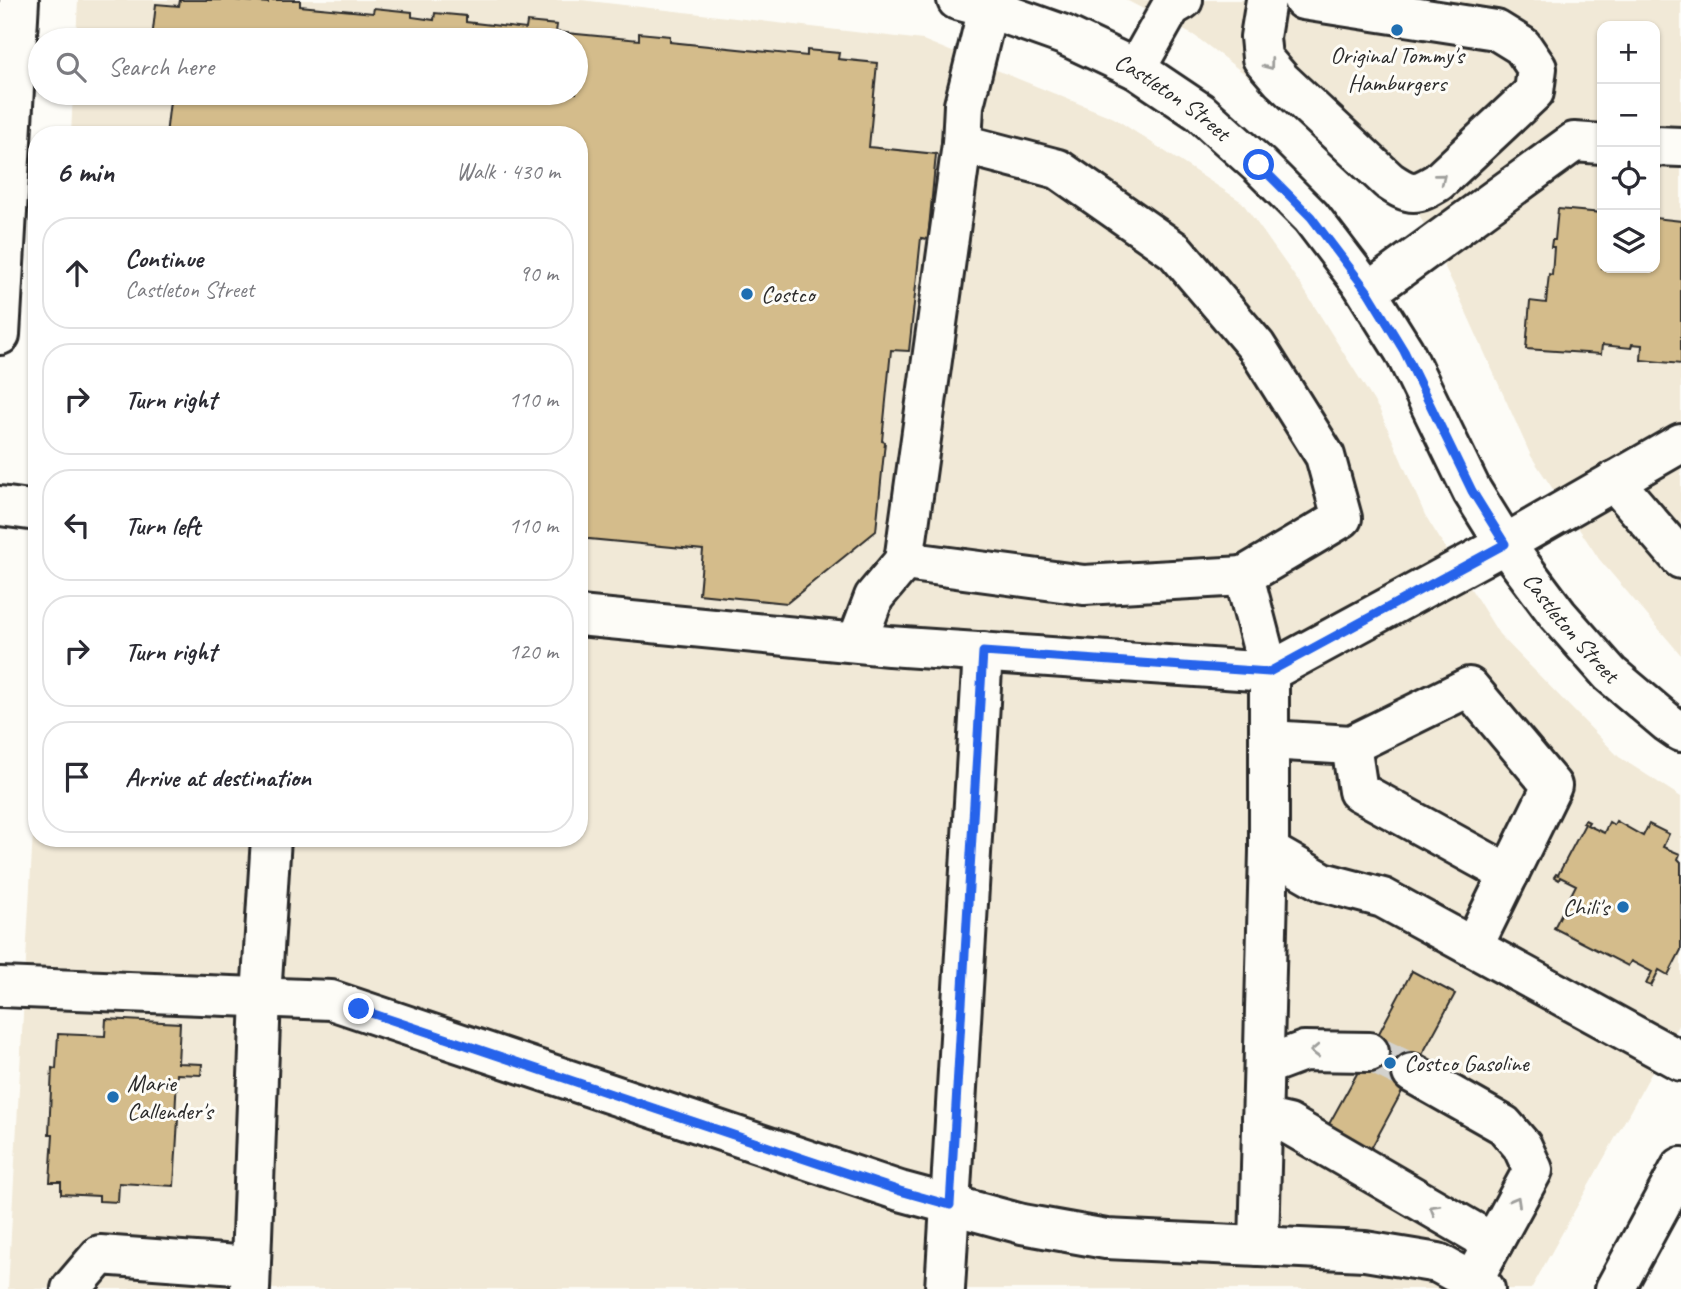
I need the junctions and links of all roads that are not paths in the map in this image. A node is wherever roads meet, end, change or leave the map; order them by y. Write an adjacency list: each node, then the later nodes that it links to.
1 (19, 0): 12 (street)
2 (1183, 0): 6 (street)
3 (1266, 0): 4 (street, one-way to 4)
4 (1303, 0)
5 (973, 4): 6 (street, Castleton Street); 7 (street)
6 (1136, 69): 11 (street, Castleton Street)
7 (962, 144): 19 (street); 20 (street)
8 (1597, 144): 11 (street)
9 (1660, 146): 10 (street)
10 (1681, 147)
11 (1368, 292): 17 (street, Castleton Street)
12 (0, 335)
13 (1681, 443): 14 (street)
14 (1614, 481): 17 (street); 18 (street)
15 (0, 506): 16 (street)
16 (28, 510)
17 (1505, 544): 24 (street); 25 (street, Castleton Street)
18 (1681, 559)
19 (904, 561): 20 (street); 22 (street)
20 (1244, 576): 24 (street)
21 (588, 617): 22 (street)
22 (857, 642): 23 (street)
23 (983, 652): 24 (street); 40 (street)
24 (1269, 672): 26 (street)
25 (1681, 732)
26 (1269, 740): 27 (street); 29 (street)
27 (1351, 744): 30 (street); 30 (street)
28 (270, 847): 33 (street)
29 (1269, 851): 31 (street); 36 (street)
30 (1509, 874): 31 (street)
31 (1473, 947): 35 (street)
32 (0, 987): 33 (street)
33 (261, 997): 40 (street); 43 (street)
34 (1369, 1052): 36 (street, one-way to 36)
35 (1681, 1061)
36 (1264, 1066): 38 (street)
37 (1412, 1073): 41 (street, one-way to 37)
38 (1262, 1118): 41 (street, one-way to 38); 42 (street)
39 (1679, 1173): 47 (street)
40 (950, 1205): 42 (street); 46 (street)
41 (1493, 1243): 44 (street)
42 (1259, 1246): 44 (street)
43 (250, 1277): 45 (street)
44 (1475, 1287)
45 (71, 1289)
46 (945, 1289)
47 (1615, 1289)

